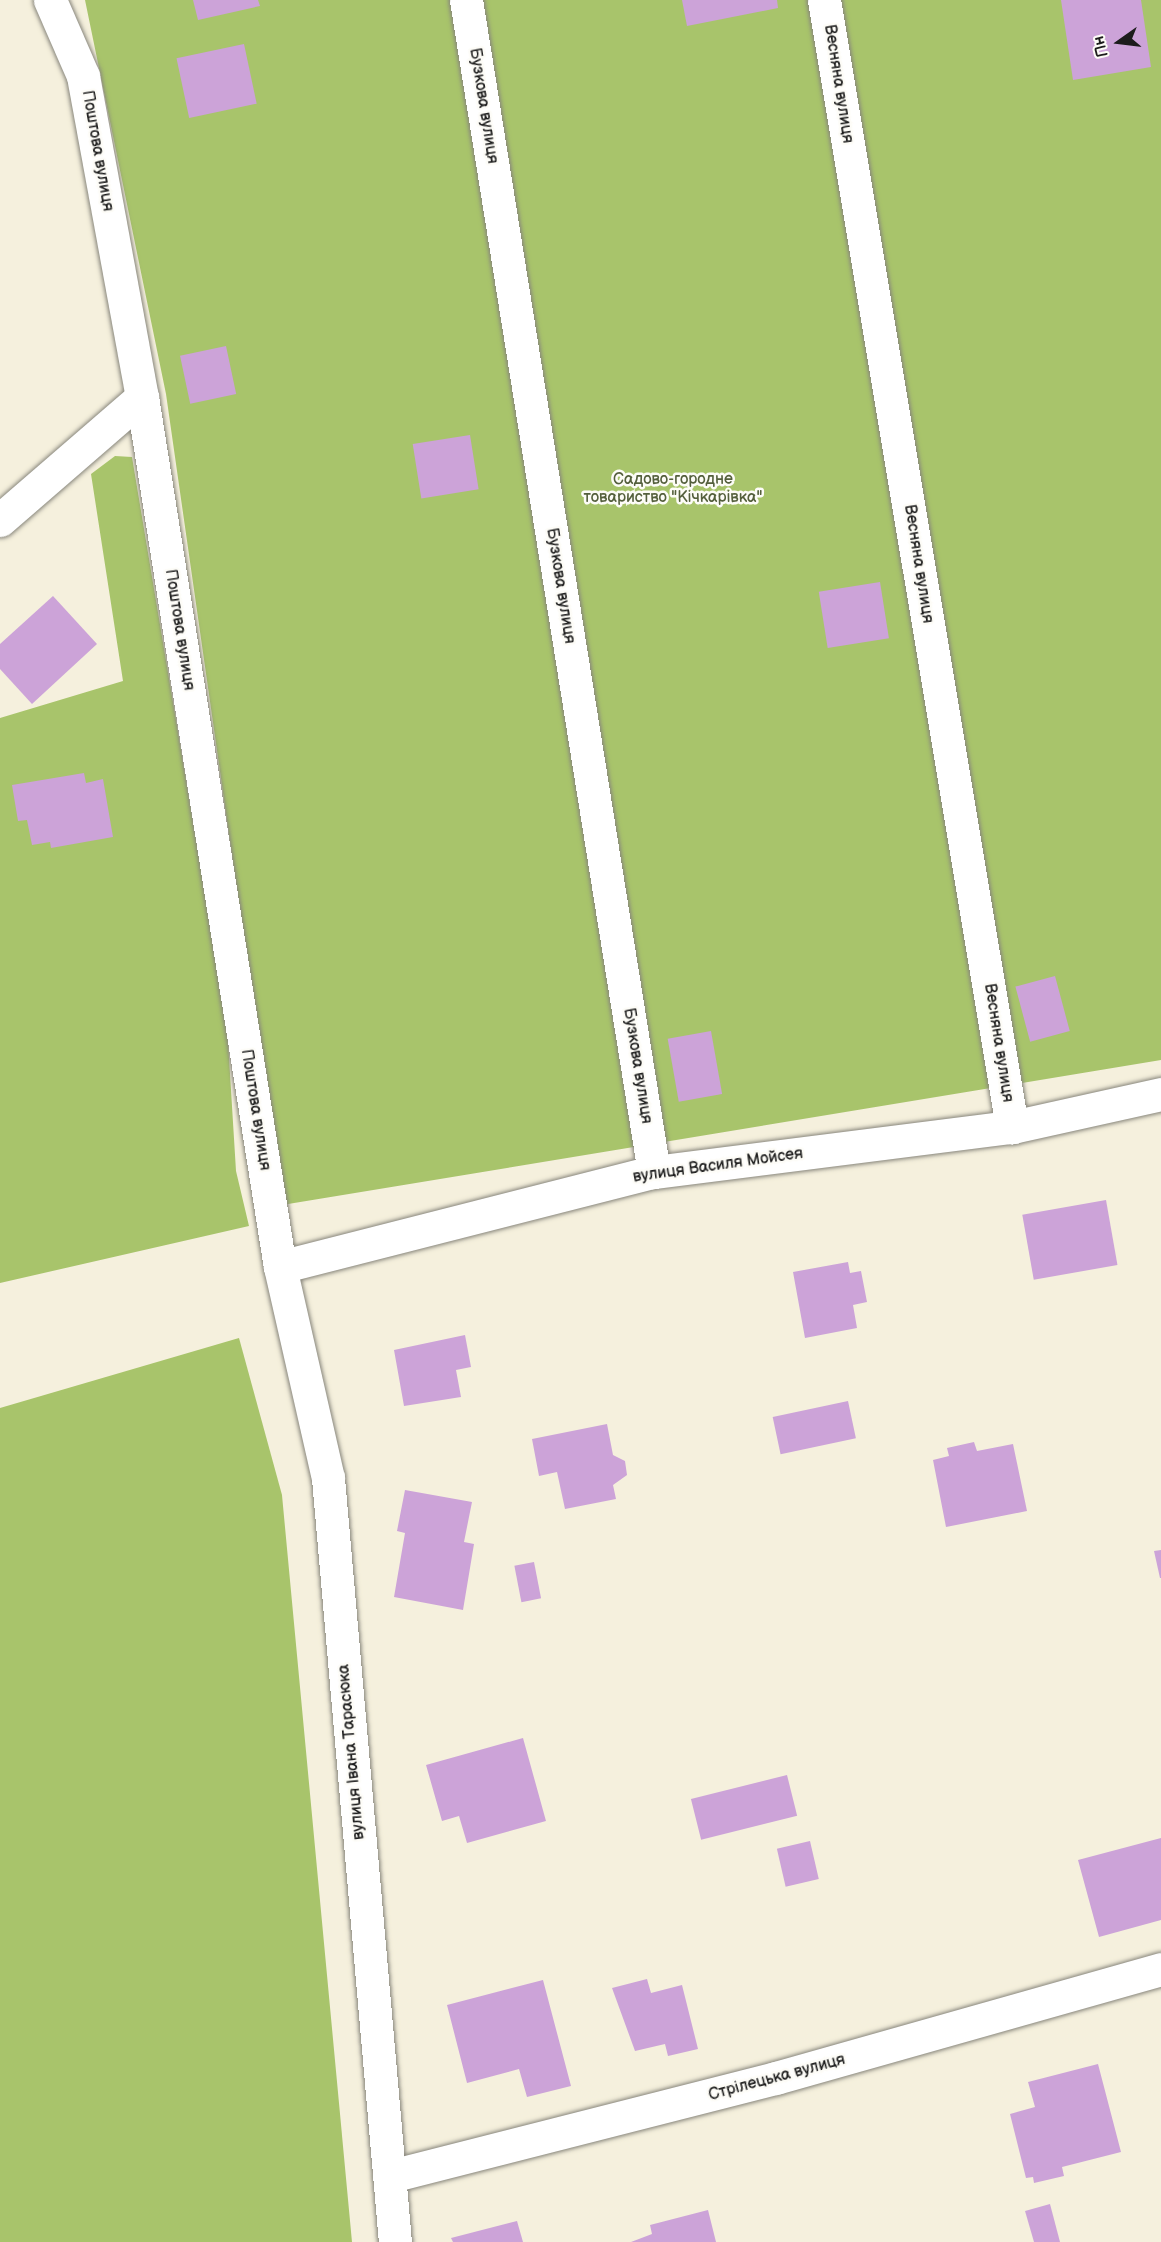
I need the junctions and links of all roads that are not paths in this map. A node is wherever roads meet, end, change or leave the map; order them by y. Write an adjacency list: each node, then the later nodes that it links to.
1 (50, 0): 4 (street, Поштова вулиця)
2 (466, 0): 8 (street, Бузкова вулиця)
3 (824, 0): 7 (street, Весняна вулиця)
4 (142, 397): 5 (street); 9 (street, Поштова вулиця)
5 (0, 520)
6 (1161, 1094): 7 (street, вулиця Василя Мойсея)
7 (1012, 1127): 8 (street, вулиця Василя Мойсея)
8 (654, 1172): 9 (street, вулиця Василя Мойсея)
9 (280, 1267): 11 (street, вулиця Івана Тарасюка)
10 (1161, 1969): 11 (street, Стрілецька вулиця)
11 (391, 2176): 12 (street, вулиця Івана Тарасюка)
12 (395, 2242)

